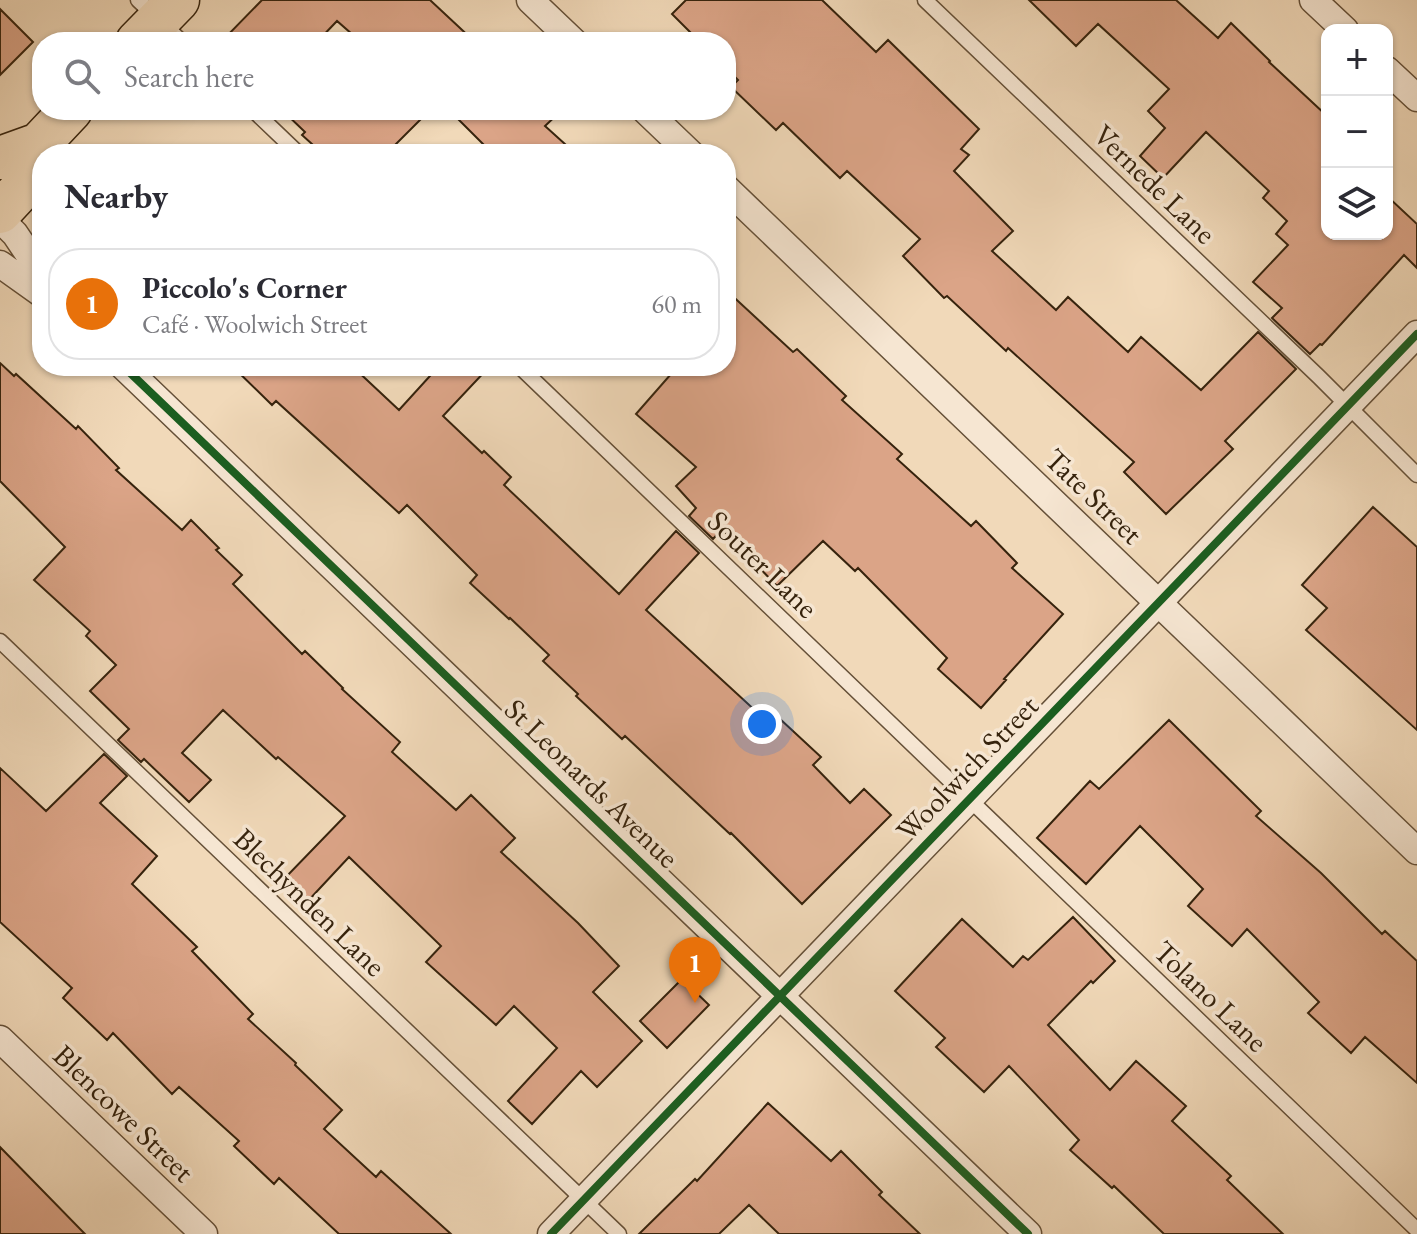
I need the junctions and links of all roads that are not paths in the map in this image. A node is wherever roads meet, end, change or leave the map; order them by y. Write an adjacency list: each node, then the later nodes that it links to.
1 (530, 0): 5 (street)
2 (925, 0): 26 (lane, Vernede Lane)
3 (1313, 0): 4 (street)
4 (1339, 24)
5 (564, 32)
6 (1393, 76): 7 (street)
7 (1417, 98)
8 (62, 120): 11 (main road)
9 (263, 120): 12 (lane)
10 (655, 120): 13 (street)
11 (39, 144)
12 (289, 144)
13 (681, 144)
14 (32, 147): 15 (main road)
15 (0, 158)
16 (32, 167): 18 (main road)
17 (736, 198): 28 (street, Tate Street)
18 (0, 212)
19 (0, 219): 20 (street)
20 (32, 259)
21 (0, 264): 22 (street)
22 (32, 287)
23 (1417, 334): 26 (street, Woolwich Street)
24 (133, 376): 32 (street, St Leonards Avenue)
25 (529, 376): 30 (lane, Souter Lane)
26 (1348, 406): 27 (lane, Vernede Lane); 28 (street, Woolwich Street)
27 (1417, 475)
28 (1159, 603): 30 (street, Woolwich Street); 31 (street, Tate Street)
29 (0, 641): 34 (lane, Blechynden Lane)
30 (970, 799): 32 (street, Woolwich Street); 35 (lane, Tolano Lane)
31 (1417, 851)
32 (780, 997): 34 (street, Woolwich Street); 39 (street, St Leonards Avenue)
33 (0, 1039): 36 (street, Blencowe Street)
34 (583, 1201): 37 (street, Woolwich Street); 38 (lane, Blechynden Lane)
35 (1417, 1230)
36 (204, 1234)
37 (551, 1234)
38 (619, 1234)
39 (1028, 1234)

